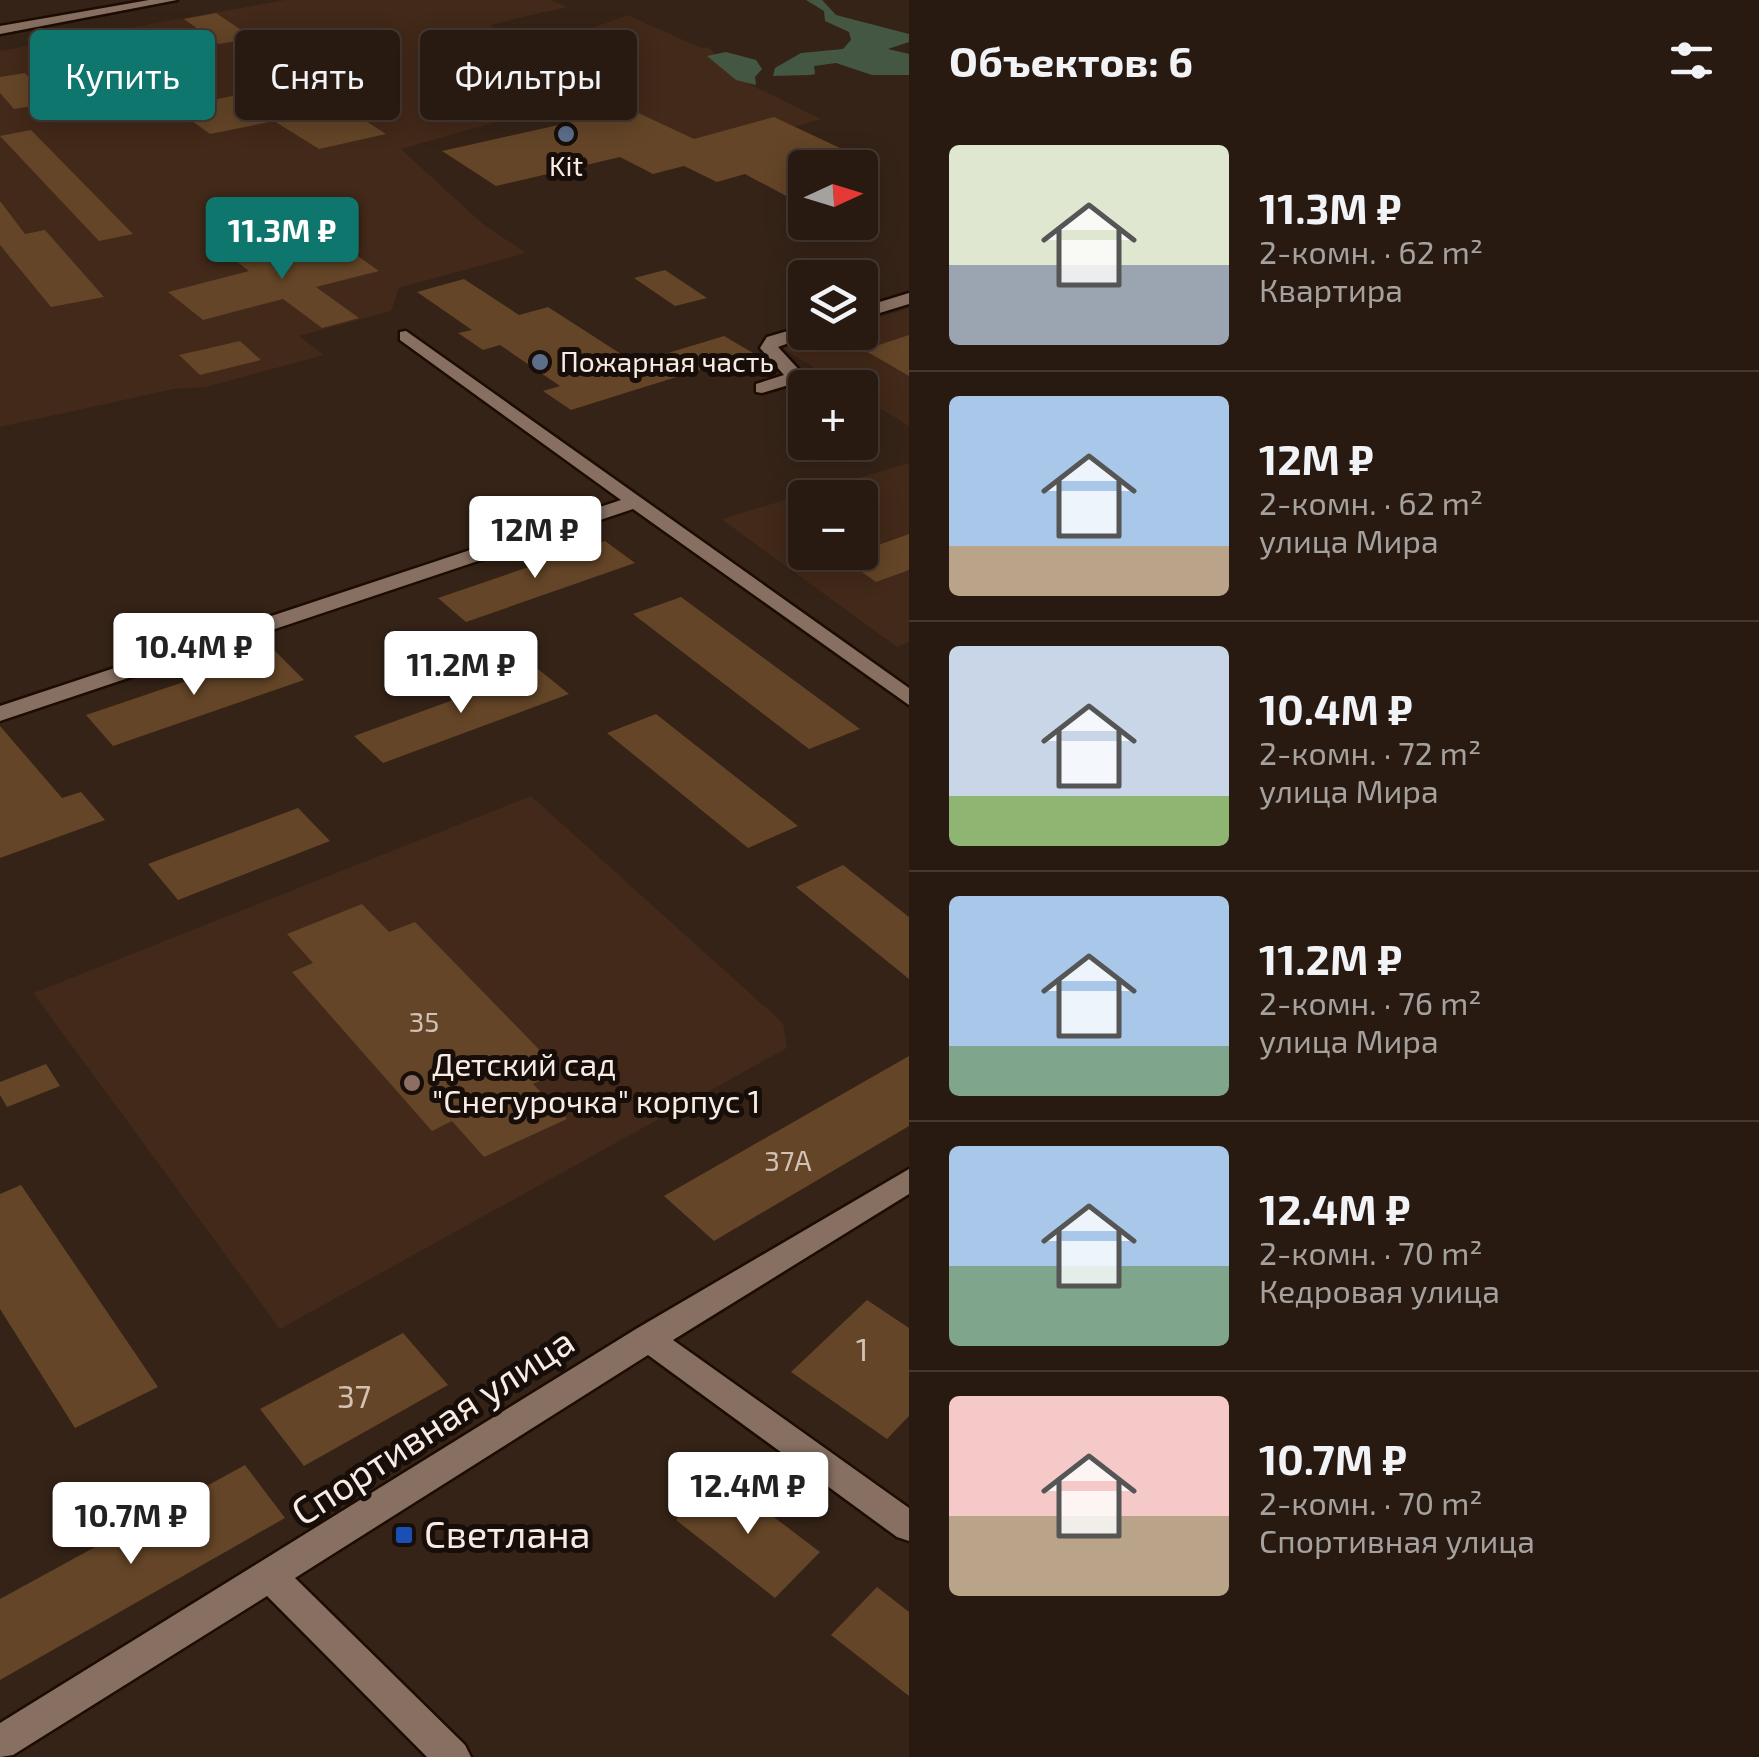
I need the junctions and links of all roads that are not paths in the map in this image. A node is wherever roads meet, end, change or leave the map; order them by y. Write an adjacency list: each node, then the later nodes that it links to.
1 (170, 0): 2 (street)
2 (0, 30)
3 (909, 298): 4 (street)
4 (878, 308)
5 (406, 336): 8 (street)
6 (788, 336): 7 (street)
7 (762, 388)
8 (636, 501): 9 (street); 10 (street)
9 (909, 698)
10 (0, 714)
11 (909, 1180): 12 (street, Спортивная улица)
12 (647, 1338): 13 (street); 14 (street, Спортивная улица)
13 (909, 1527)
14 (272, 1578): 15 (street, Спортивная улица); 16 (street)
15 (0, 1744)
16 (452, 1757)

